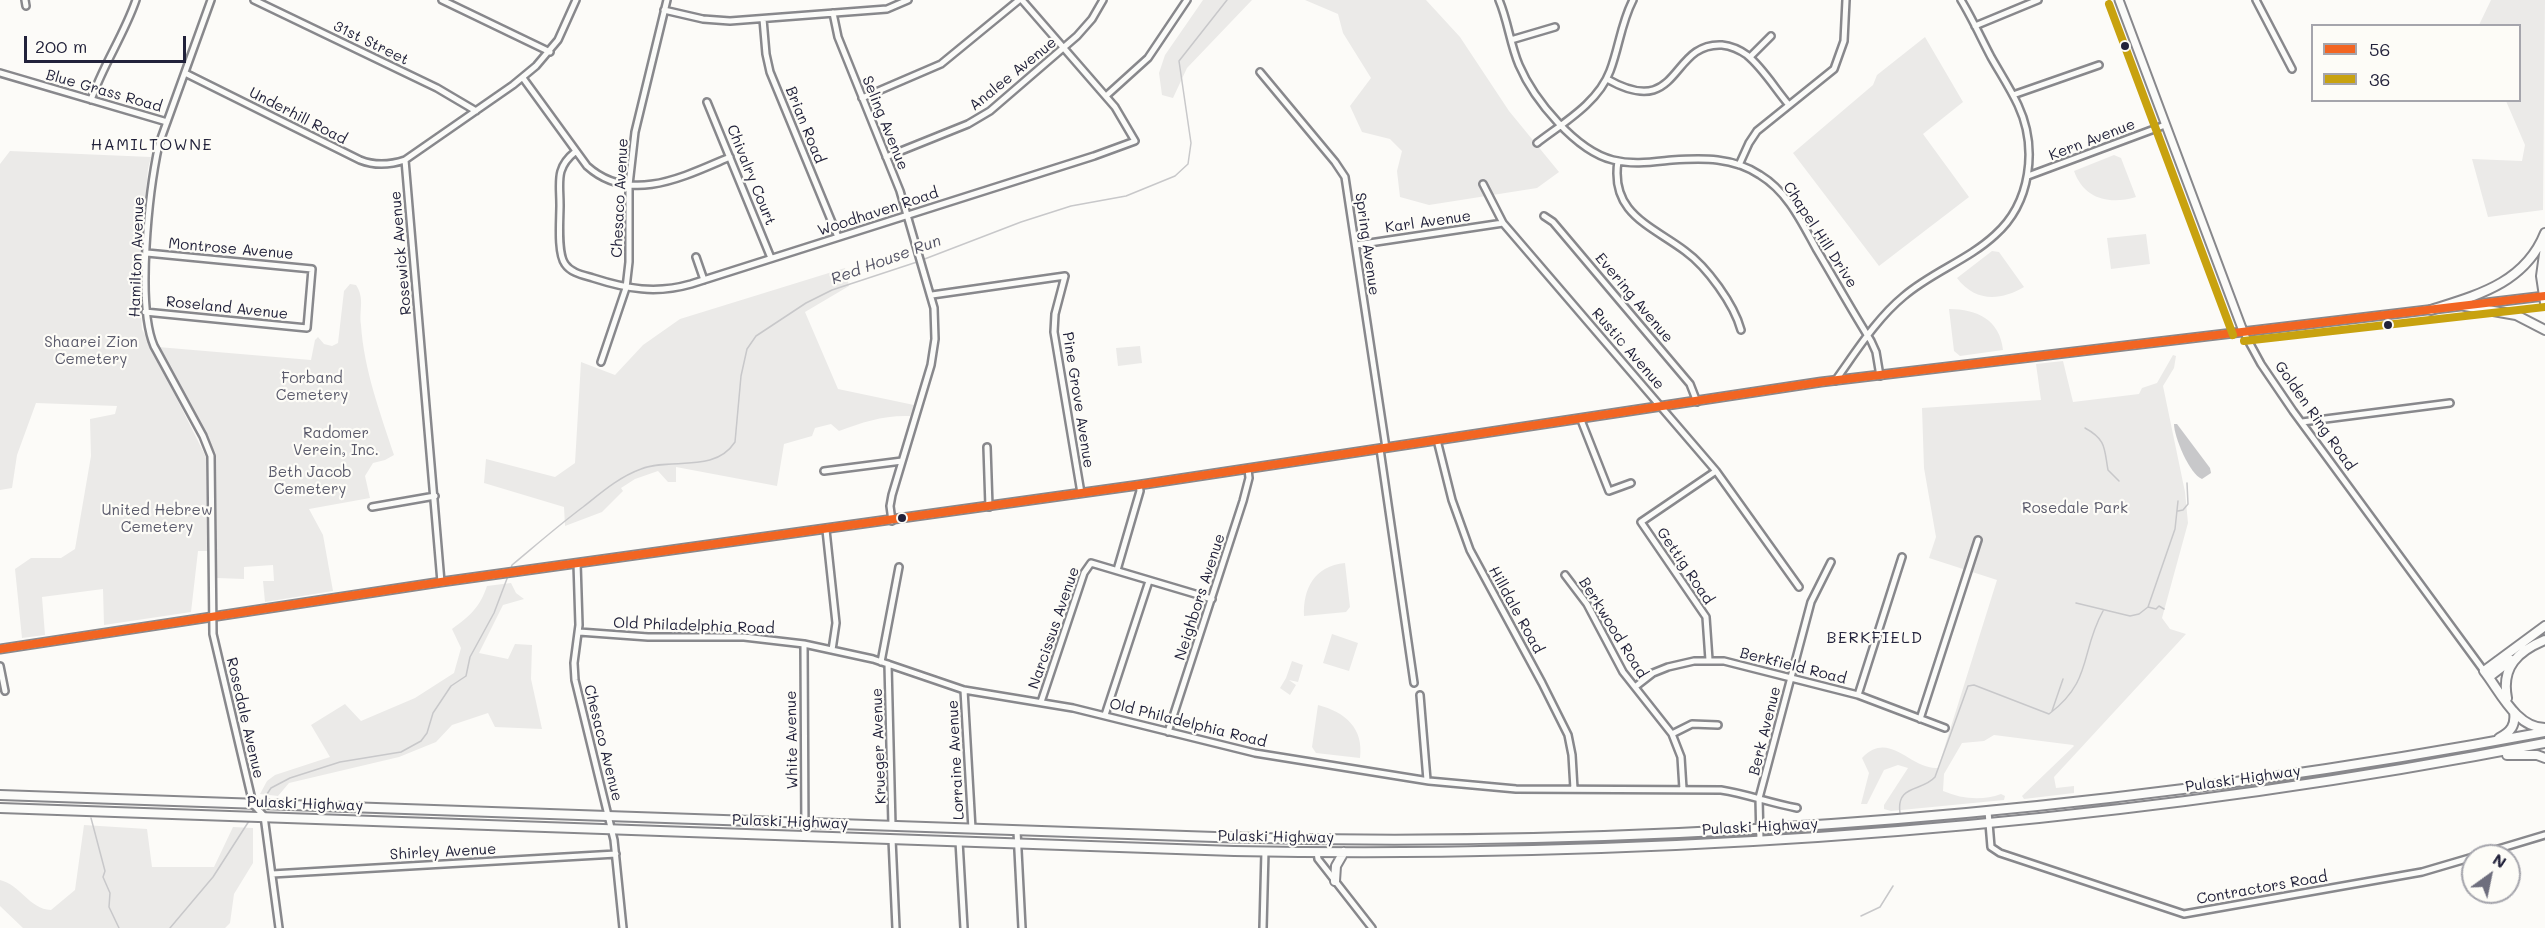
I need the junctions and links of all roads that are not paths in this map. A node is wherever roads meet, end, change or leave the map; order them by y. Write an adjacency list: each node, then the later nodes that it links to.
1 (136, 0): 38 (street)
2 (211, 0): 32 (street, Hamilton Avenue)
3 (254, 0): 41 (street, 31st Street)
4 (442, 0): 26 (street)
5 (576, 0): 26 (street)
6 (667, 0): 18 (street, Chesaco Avenue)
7 (908, 0): 19 (street)
8 (1021, 0): 25 (street); 37 (street)
9 (1103, 0): 25 (street, Analee Avenue)
10 (1187, 0): 36 (street)
11 (1499, 0): 24 (street, Chapel Hill Drive)
12 (1633, 0): 34 (street)
13 (1846, 0): 40 (street)
14 (1961, 0): 21 (street)
15 (2038, 0): 21 (street)
16 (2256, 0): 29 (street)
17 (2122, 1): 44 (main road, Golden Ring Road)
18 (664, 10): 20 (street); 54 (street, Chesaco Avenue)
19 (833, 13): 20 (street); 37 (street, Seling Avenue)
20 (763, 19): 59 (street, Brian Road)
21 (1975, 26): 35 (street)
22 (1555, 27): 24 (street)
23 (1772, 36): 27 (street)
24 (1511, 40): 43 (street, Chapel Hill Drive)
25 (1064, 48): 36 (street); 48 (street, Analee Avenue)
26 (550, 52): 33 (street)
27 (1750, 57): 34 (street); 40 (street)
28 (2099, 65): 35 (street)
29 (2292, 69)
30 (1260, 72): 60 (street, Spring Avenue)
31 (0, 73): 38 (street, Blue Grass Road)
32 (185, 73): 42 (street, Hamilton Avenue); 49 (street, Underhill Road)
33 (523, 78): 41 (street); 46 (street)
34 (1607, 79): 43 (street)
35 (2013, 95): 52 (street)
36 (1106, 96): 55 (street, Woodhaven Road)
37 (862, 98): 48 (street, Seling Avenue)
38 (91, 100): 42 (street, Blue Grass Road)
39 (708, 102): 47 (street, Chivalry Court)
40 (1789, 105): 51 (street)
41 (476, 111): 49 (street)
42 (167, 122): 62 (street, Hamilton Avenue)
43 (1561, 124): 45 (street); 50 (street, Chapel Hill Drive)
44 (2165, 125): 52 (street, Kern Avenue); 75 (main road, Golden Ring Road)
45 (1537, 143)
46 (575, 152): 54 (street); 66 (street, Woodhaven Road)
47 (730, 157): 54 (street); 64 (street, Chivalry Court)
48 (886, 157): 55 (street, Seling Avenue)
49 (405, 160): 95 (street, Rosewick Avenue)
50 (1618, 161): 51 (street, Chapel Hill Drive); 73 (street)
51 (1739, 165): 76 (street, Chapel Hill Drive)
52 (2028, 176): 76 (street)
53 (1483, 184): 57 (street, Rustic Avenue)
54 (629, 186): 66 (street, Chesaco Avenue)
55 (908, 215): 59 (street, Woodhaven Road); 67 (street, Seling Avenue)
56 (1544, 216): 80 (street, Evering Avenue)
57 (1503, 223): 60 (street, Karl Avenue); 82 (street, Rustic Avenue)
58 (2545, 233): 70 (highway)
59 (838, 237): 64 (street, Woodhaven Road)
60 (1356, 245): 87 (street, Spring Avenue)
61 (2545, 247): 68 (highway)
62 (147, 254): 71 (street, Hamilton Avenue); 72 (street, Montrose Avenue)
63 (696, 257): 65 (street)
64 (771, 258): 65 (street, Woodhaven Road)
65 (704, 280): 66 (street, Woodhaven Road)
66 (626, 288): 77 (street, Chesaco Avenue)
67 (932, 295): 88 (street, Seling Avenue); 94 (street, Pine Grove Avenue)
68 (2545, 298): 69 (main road)
69 (2465, 306): 70 (main road); 74 (highway)
70 (2431, 310): 75 (main road)
71 (145, 312): 72 (street, Roseland Avenue); 111 (street, Hamilton Avenue)
72 (307, 328)
73 (1741, 330)
74 (2545, 330)
75 (2243, 331): 78 (main road); 84 (street, Golden Ring Road)
76 (1868, 336): 78 (street, Chapel Hill Drive); 79 (street)
77 (602, 362)
78 (1880, 376): 79 (main road)
79 (1835, 381): 80 (main road)
80 (1697, 402): 82 (main road)
81 (2450, 402): 84 (street)
82 (1662, 408): 83 (main road); 91 (street, Rustic Avenue)
83 (1581, 420): 85 (main road); 92 (street)
84 (2301, 422): 122 (street, Golden Ring Road)
85 (1437, 440): 87 (main road); 145 (street, Hilldale Road)
86 (987, 447): 97 (street)
87 (1383, 448): 89 (main road); 124 (street, Spring Avenue)
88 (902, 461): 90 (street); 98 (street, Seling Avenue)
89 (1248, 468): 93 (main road); 110 (street, Neighbors Avenue)
90 (824, 471)
91 (1716, 471): 109 (street, Rustic Avenue); 119 (street, Gettig Road)
92 (1631, 483)
93 (1139, 485): 94 (main road); 105 (street)
94 (1081, 493): 97 (main road)
95 (435, 496): 96 (street); 108 (street, Rosewick Avenue)
96 (372, 507)
97 (989, 507): 98 (main road)
98 (892, 520): 99 (main road)
99 (826, 530): 103 (main road); 117 (street)
100 (1978, 540): 134 (street)
101 (1902, 557): 129 (street)
102 (1832, 562): 123 (street, Berk Avenue)
103 (577, 564): 108 (main road); 113 (street, Chesaco Avenue)
104 (899, 567): 120 (street, Krueger Avenue)
105 (1117, 570): 107 (street); 130 (street, Narcissus Avenue)
106 (1565, 574): 125 (street, Berkwood Road)
107 (1149, 581): 110 (street); 133 (street)
108 (441, 582): 111 (main road)
109 (1799, 587)
110 (1212, 599): 138 (street, Neighbors Avenue)
111 (211, 616): 116 (main road); 149 (street, Rosedale Avenue)
112 (2545, 626): 122 (highway)
113 (579, 632): 115 (street, Old Philadelphia Road); 154 (street, Chesaco Avenue)
114 (2545, 640): 118 (highway)
115 (804, 644): 117 (street, Old Philadelphia Road); 156 (street, White Avenue)
116 (0, 649)
117 (832, 650): 120 (street, Old Philadelphia Road)
118 (2517, 655): 122 (highway); 131 (highway)
119 (1709, 660): 123 (street, Berkfield Road); 125 (street, Berkfield Road)
120 (884, 663): 126 (street, Old Philadelphia Road); 157 (street, Krueger Avenue)
121 (0, 666): 127 (street)
122 (2486, 674): 131 (highway, Golden Ring Road)
123 (1791, 676): 129 (street, Berkfield Road); 148 (street, Berk Avenue)
124 (1414, 683)
125 (1635, 687): 139 (street, Berkwood Road)
126 (964, 690): 130 (street, Old Philadelphia Road); 160 (street, Lorraine Avenue)
127 (5, 691)
128 (1420, 694): 144 (street)
129 (1858, 694): 134 (street, Berkfield Road)
130 (1041, 702): 133 (street, Old Philadelphia Road)
131 (2508, 703): 132 (highway, Golden Ring Road)
132 (2514, 712): 137 (highway); 140 (highway)
133 (1105, 715): 138 (street, Old Philadelphia Road)
134 (1920, 719): 136 (street, Berkfield Road)
135 (1718, 725): 139 (street)
136 (1945, 728)
137 (2545, 730): 140 (highway, Pulaski Highway)
138 (1168, 732): 144 (street, Old Philadelphia Road)
139 (1672, 734): 146 (street, Berkwood Road)
140 (2490, 742): 152 (highway, Pulaski Highway)
141 (2545, 743): 142 (highway, Pulaski Highway)
142 (2481, 756): 143 (highway); 155 (highway, Pulaski Highway)
143 (2545, 758)
144 (1427, 780): 145 (street, Old Philadelphia Road)
145 (1574, 789): 146 (street, Old Philadelphia Road)
146 (1683, 789): 148 (street, Old Philadelphia Road)
147 (0, 795): 149 (highway, Pulaski Highway)
148 (1759, 798): 151 (street, Old Philadelphia Road); 159 (street, Berk Avenue)
149 (253, 804): 153 (street, Rosedale Avenue); 154 (highway, Pulaski Highway)
150 (0, 808): 153 (highway, Pulaski Highway)
151 (1797, 808)
152 (1988, 811): 155 (street, Contractors Road); 159 (highway, Pulaski Highway)
153 (264, 816): 158 (highway, Pulaski Highway); 174 (street)
154 (609, 816): 156 (highway, Pulaski Highway); 158 (street, Chesaco Avenue)
155 (1989, 822): 166 (highway, Pulaski Highway); 173 (street, Contractors Road)
156 (805, 823): 157 (highway, Pulaski Highway); 163 (street, White Avenue)
157 (892, 826): 160 (highway, Pulaski Highway)
158 (611, 828): 163 (highway, Pulaski Highway); 172 (street, Chesaco Avenue)
159 (1760, 828): 161 (highway, Pulaski Highway); 166 (street, Berk Avenue)
160 (972, 829): 161 (highway, Pulaski Highway)
161 (1017, 831): 167 (street)
162 (2545, 835): 168 (street, Contractors Road)
163 (805, 836): 164 (highway, Pulaski Highway)
164 (892, 839): 165 (highway, Pulaski Highway); 178 (street)
165 (959, 841): 167 (highway, Pulaski Highway); 179 (street)
166 (1760, 841): 171 (highway, Pulaski Highway)
167 (1019, 843): 169 (highway, Pulaski Highway); 180 (street)
168 (2515, 844)
169 (1265, 851): 170 (highway, Pulaski Highway); 181 (street)
170 (1317, 852): 171 (highway, Pulaski Highway); 175 (street)
171 (1344, 852): 175 (highway)
172 (616, 854): 174 (street, Shirley Avenue); 177 (street, Chesaco Avenue)
173 (2461, 860)
174 (272, 874): 176 (street)
175 (1335, 881): 182 (street)
176 (279, 928)
177 (623, 928)
178 (896, 928)
179 (964, 928)
180 (1022, 928)
181 (1263, 928)
182 (1372, 928)

